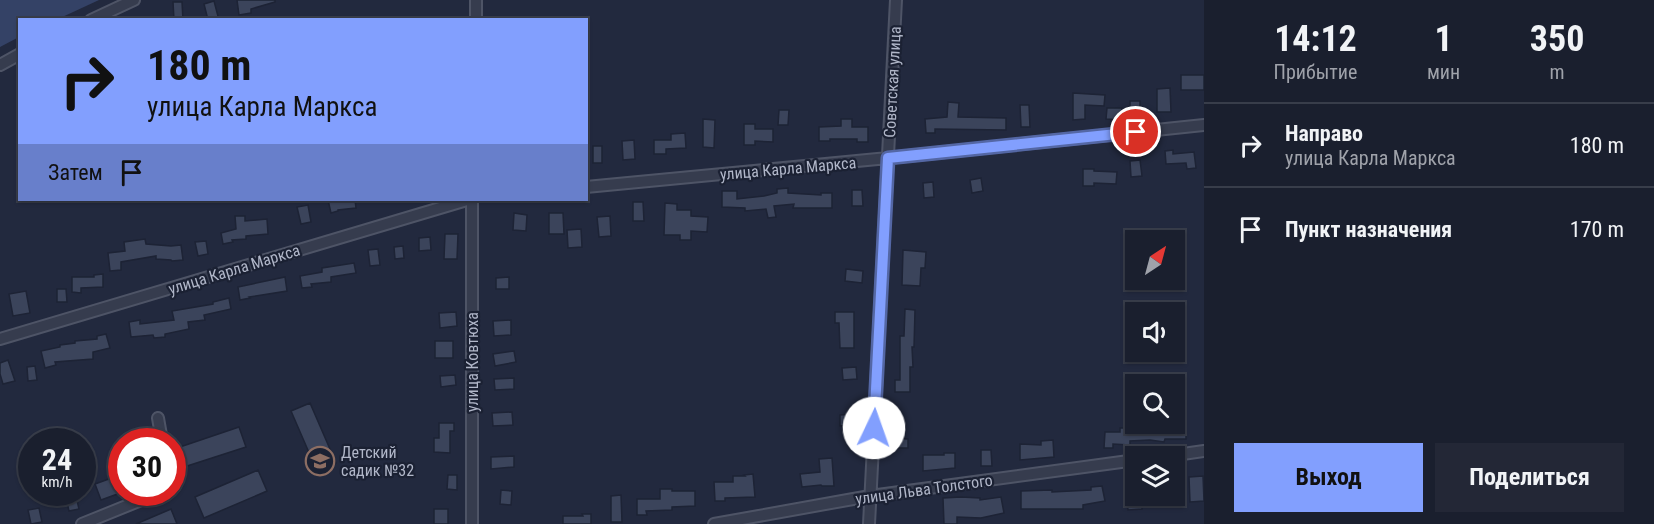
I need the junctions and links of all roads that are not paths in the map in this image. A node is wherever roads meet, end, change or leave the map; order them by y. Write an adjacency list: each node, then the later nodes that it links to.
1 (134, 0): 4 (street)
2 (476, 0): 5 (street)
3 (896, 0): 9 (street, Советская улица)
4 (95, 18)
5 (476, 18)
6 (18, 55): 7 (street)
7 (0, 65)
8 (1204, 125): 9 (street, улица Карла Маркса)
9 (888, 158): 10 (street, улица Карла Маркса); 19 (street, Советская улица)
10 (588, 187)
11 (464, 201): 13 (street, улица Карла Маркса)
12 (472, 201): 22 (street, улица Ковтюха)
13 (0, 339)
14 (158, 418): 15 (street)
15 (160, 428)
16 (1204, 451): 17 (street)
17 (1185, 454)
18 (1125, 461): 19 (street, улица Льва Толстого)
19 (870, 496): 23 (street, улица Льва Толстого); 24 (street, Советская улица)
20 (126, 506): 21 (street)
21 (82, 524)
22 (472, 524)
23 (714, 524)
24 (869, 524)

